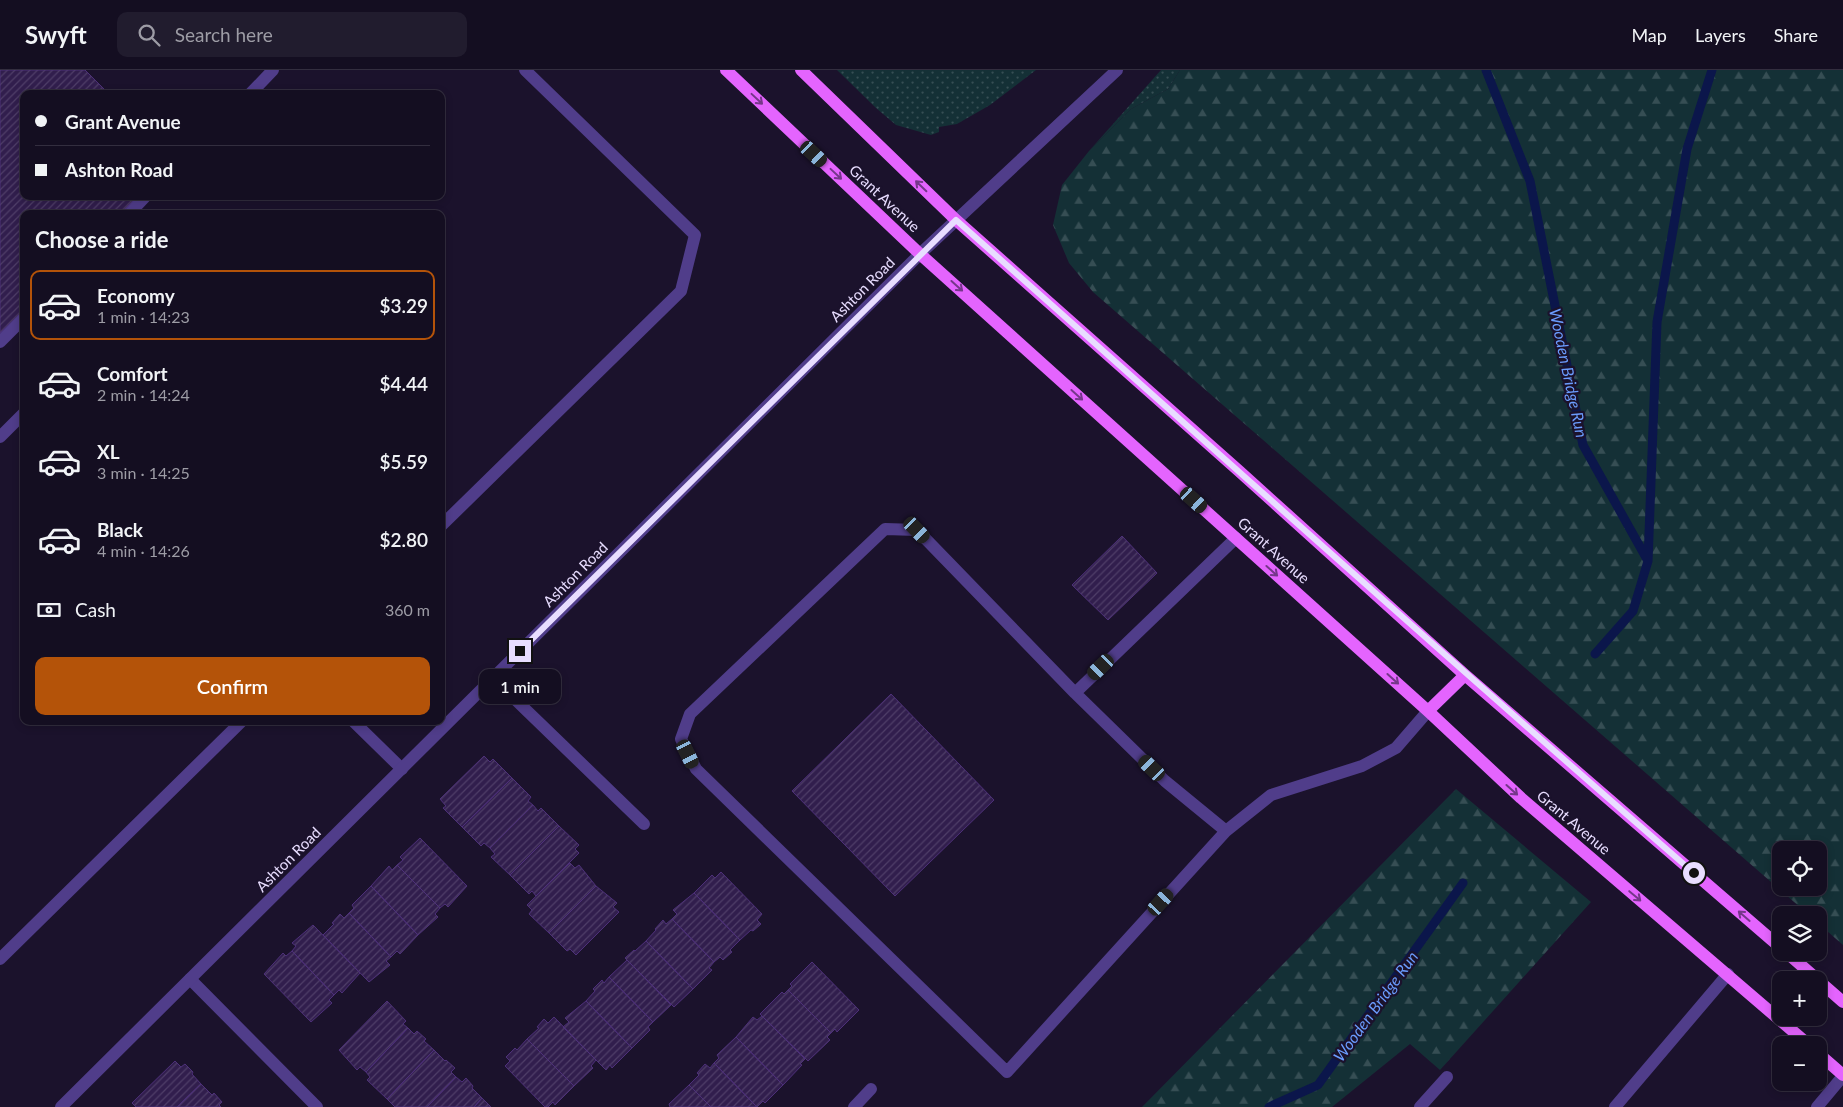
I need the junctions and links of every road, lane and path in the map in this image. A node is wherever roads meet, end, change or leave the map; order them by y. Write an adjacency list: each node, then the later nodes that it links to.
1 (274, 70): 6 (street)
2 (525, 70): 15 (street)
3 (726, 70): 10 (main road, Grant Avenue, one-way to 10)
4 (801, 70): 9 (main road, one-way to 4)
5 (1117, 70): 9 (street, Ashton Road)
6 (254, 90)
7 (142, 200): 8 (street)
8 (133, 210)
9 (956, 220): 10 (street, Ashton Road); 17 (main road)
10 (920, 254): 16 (main road, Grant Avenue, one-way to 16); 18 (street, Ashton Road)
11 (20, 322): 12 (street)
12 (0, 342)
13 (20, 417): 14 (street)
14 (0, 437)
15 (445, 522)
16 (1236, 538): 19 (street); 20 (main road, Grant Avenue, one-way to 20)
17 (1465, 674): 20 (main road); 26 (main road, one-way to 17)
18 (493, 678): 23 (street, Ashton Road); 24 (street)
19 (1075, 693): 25 (street); 25 (street)
20 (1428, 711): 25 (street); 30 (main road, Grant Avenue, one-way to 30)
21 (238, 725): 27 (street)
22 (357, 725): 23 (street)
23 (402, 769): 31 (street, Ashton Road)
24 (644, 824)
25 (1226, 831)
26 (1772, 940)
27 (0, 959)
28 (1796, 961): 29 (main road)
29 (1808, 971)
30 (1728, 974): 34 (main road, Grant Avenue); 43 (street)
31 (190, 979): 39 (street, Ashton Road); 40 (street)
32 (1827, 988): 33 (main road)
33 (1843, 1002)
34 (1798, 1036)
35 (1827, 1061): 36 (main road)
36 (1843, 1075): 44 (street)
37 (1447, 1077): 42 (street)
38 (871, 1090): 41 (street)
39 (61, 1107)
40 (317, 1107)
41 (854, 1107)
42 (1420, 1107)
43 (1615, 1107)
44 (1817, 1107)

